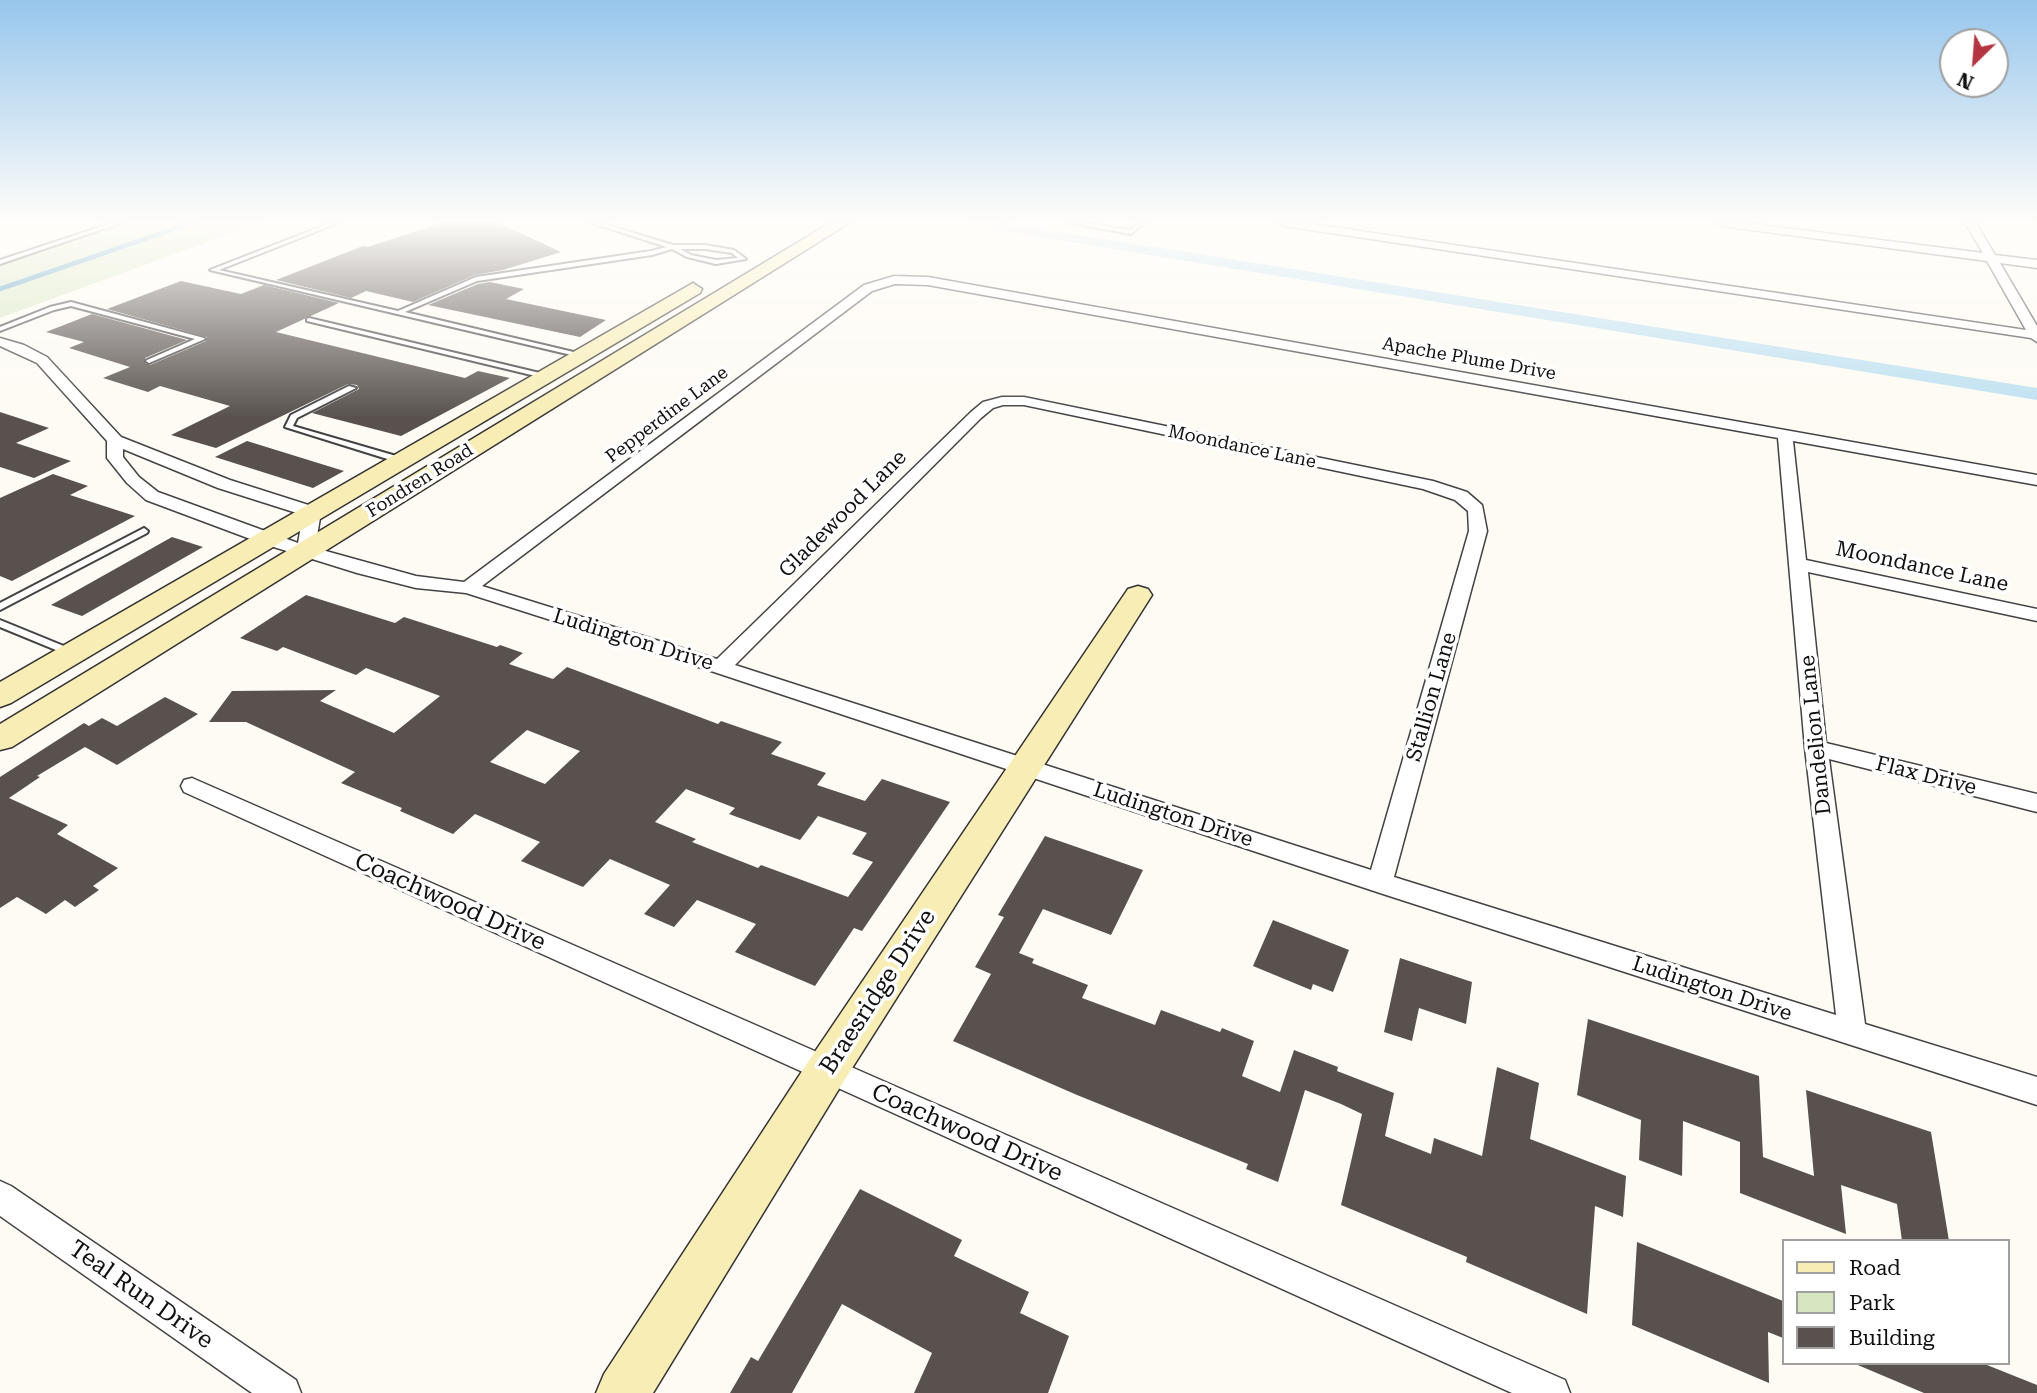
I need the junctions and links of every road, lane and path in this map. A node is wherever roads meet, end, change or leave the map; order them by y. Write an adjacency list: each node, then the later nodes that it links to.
1 (290, 288): 9 (lane)
2 (455, 288): 9 (lane)
3 (694, 288): 14 (main road, Fondren Road)
4 (734, 288): 16 (main road, Fondren Road)
5 (868, 288): 30 (street, Pepperdine Lane)
6 (967, 288): 20 (street, Apache Plume Drive)
7 (1717, 288): 12 (street)
8 (2008, 288): 12 (street)
9 (398, 313): 14 (lane)
10 (309, 320): 17 (lane)
11 (0, 329): 15 (lane)
12 (2036, 336)
13 (0, 342): 21 (street, Ludington Drive)
14 (571, 360): 16 (main road); 17 (main road, Fondren Road)
15 (149, 361)
16 (597, 372): 28 (main road, Fondren Road)
17 (544, 376): 22 (main road, Fondren Road)
18 (352, 388): 22 (lane)
19 (1002, 401): 24 (street, Moondance Lane); 36 (street, Gladewood Lane)
20 (1784, 435): 23 (street, Apache Plume Drive); 29 (street, Dandelion Lane)
21 (115, 440): 25 (street, Ludington Drive); 27 (street, Ludington Drive)
22 (400, 460): 25 (main road, Fondren Road)
23 (2037, 480)
24 (1476, 509): 43 (street, Stallion Lane)
25 (312, 512): 27 (main road, Fondren Road); 28 (street)
26 (144, 531): 32 (lane)
27 (267, 539): 28 (street, Ludington Drive); 35 (main road, Fondren Road)
28 (306, 551): 30 (street, Ludington Drive); 38 (main road, Fondren Road)
29 (1798, 564): 33 (street, Moondance Lane); 39 (street, Dandelion Lane)
30 (468, 588): 36 (street, Ludington Drive)
31 (1138, 595): 40 (main road, Braesridge Drive)
32 (0, 607)
33 (2037, 615)
34 (0, 623): 35 (lane)
35 (72, 653): 37 (main road, Fondren Road)
36 (721, 667): 40 (street, Ludington Drive)
37 (0, 696)
38 (0, 739)
39 (1816, 748): 42 (street, Flax Drive); 44 (street, Dandelion Lane)
40 (1024, 767): 43 (street, Ludington Drive); 45 (main road, Braesridge Drive)
41 (192, 786): 45 (street, Coachwood Drive)
42 (2037, 803)
43 (1380, 883): 44 (street, Ludington Drive)
44 (1852, 1034): 46 (street, Ludington Drive)
45 (827, 1070): 49 (main road, Braesridge Drive); 50 (street, Coachwood Drive)
46 (2037, 1091)
47 (0, 1197): 48 (street, Teal Run Drive)
48 (283, 1393)
49 (623, 1393)
50 (1552, 1393)

